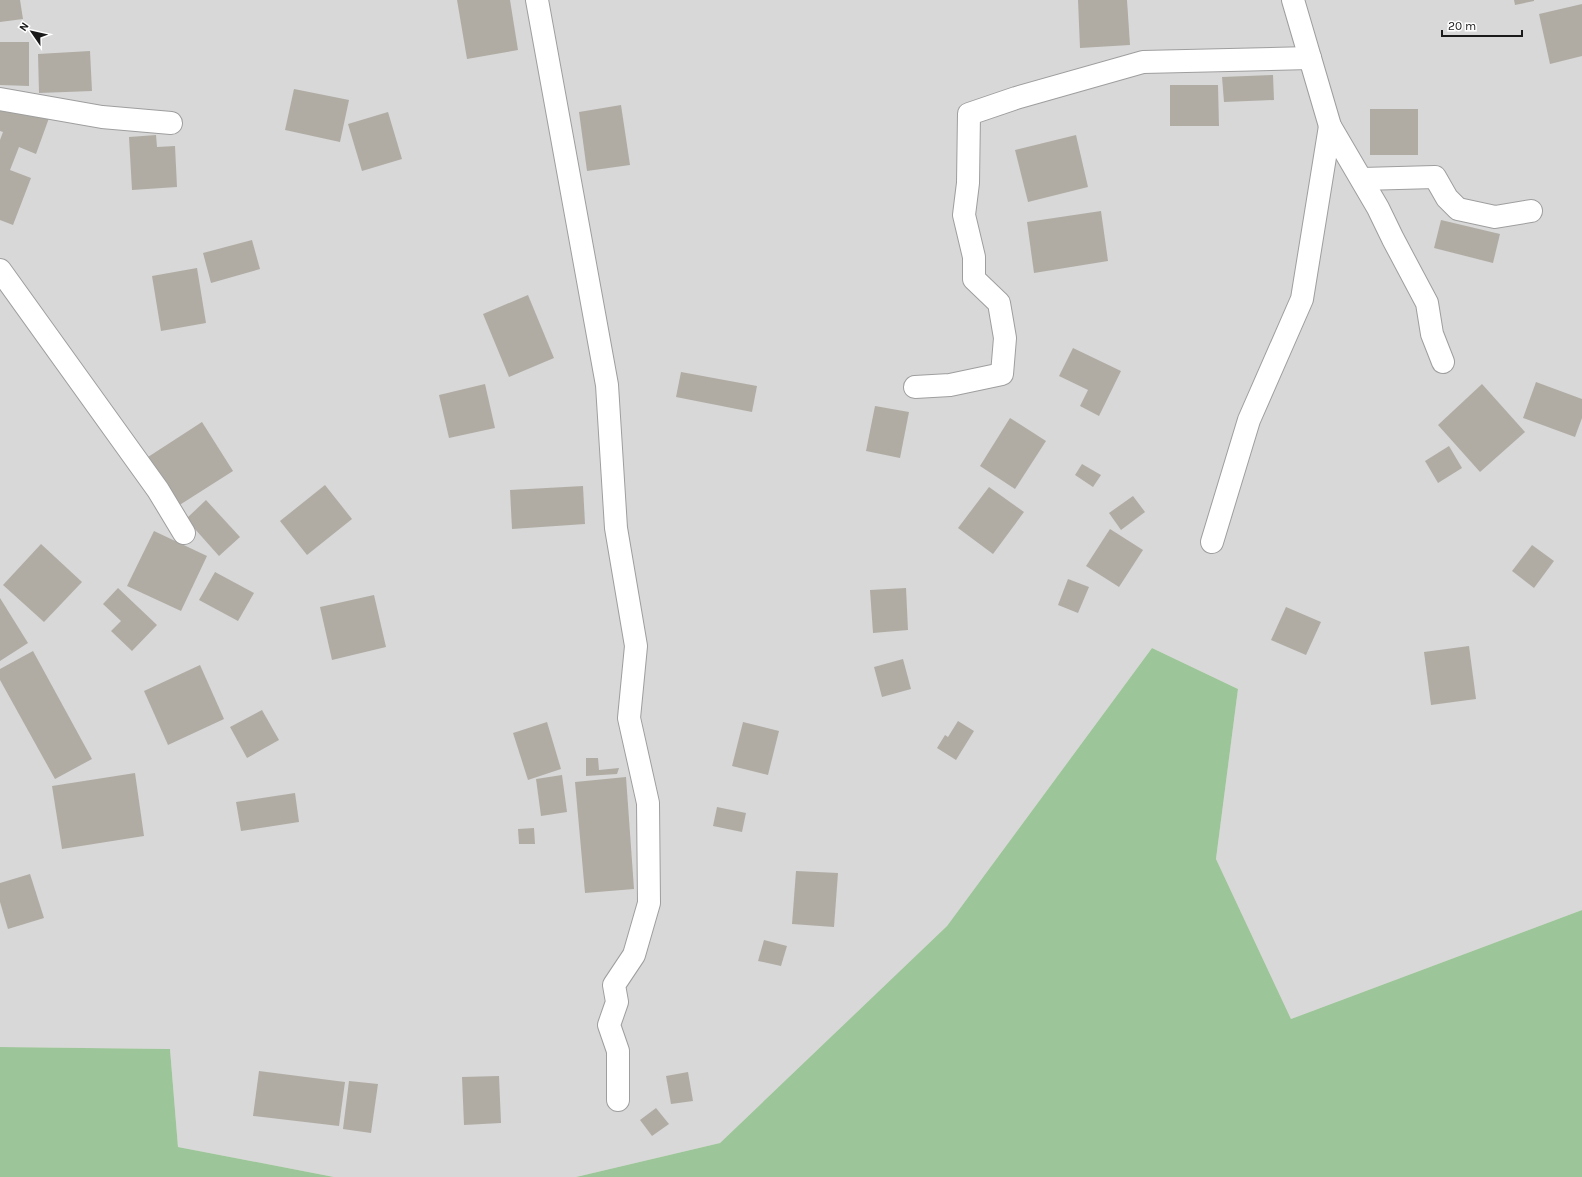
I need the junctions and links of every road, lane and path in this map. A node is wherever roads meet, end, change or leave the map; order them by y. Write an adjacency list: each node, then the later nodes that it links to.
1 (537, 0): 14 (street)
2 (1293, 0): 3 (street)
3 (1310, 58): 6 (street); 11 (street)
4 (0, 99): 5 (street)
5 (171, 123)
6 (1330, 126): 7 (street); 13 (street)
7 (1362, 180): 8 (street); 10 (street)
8 (1531, 211)
9 (0, 270): 12 (street)
10 (1443, 362)
11 (915, 388)
12 (184, 533)
13 (1212, 542)
14 (618, 1100)

